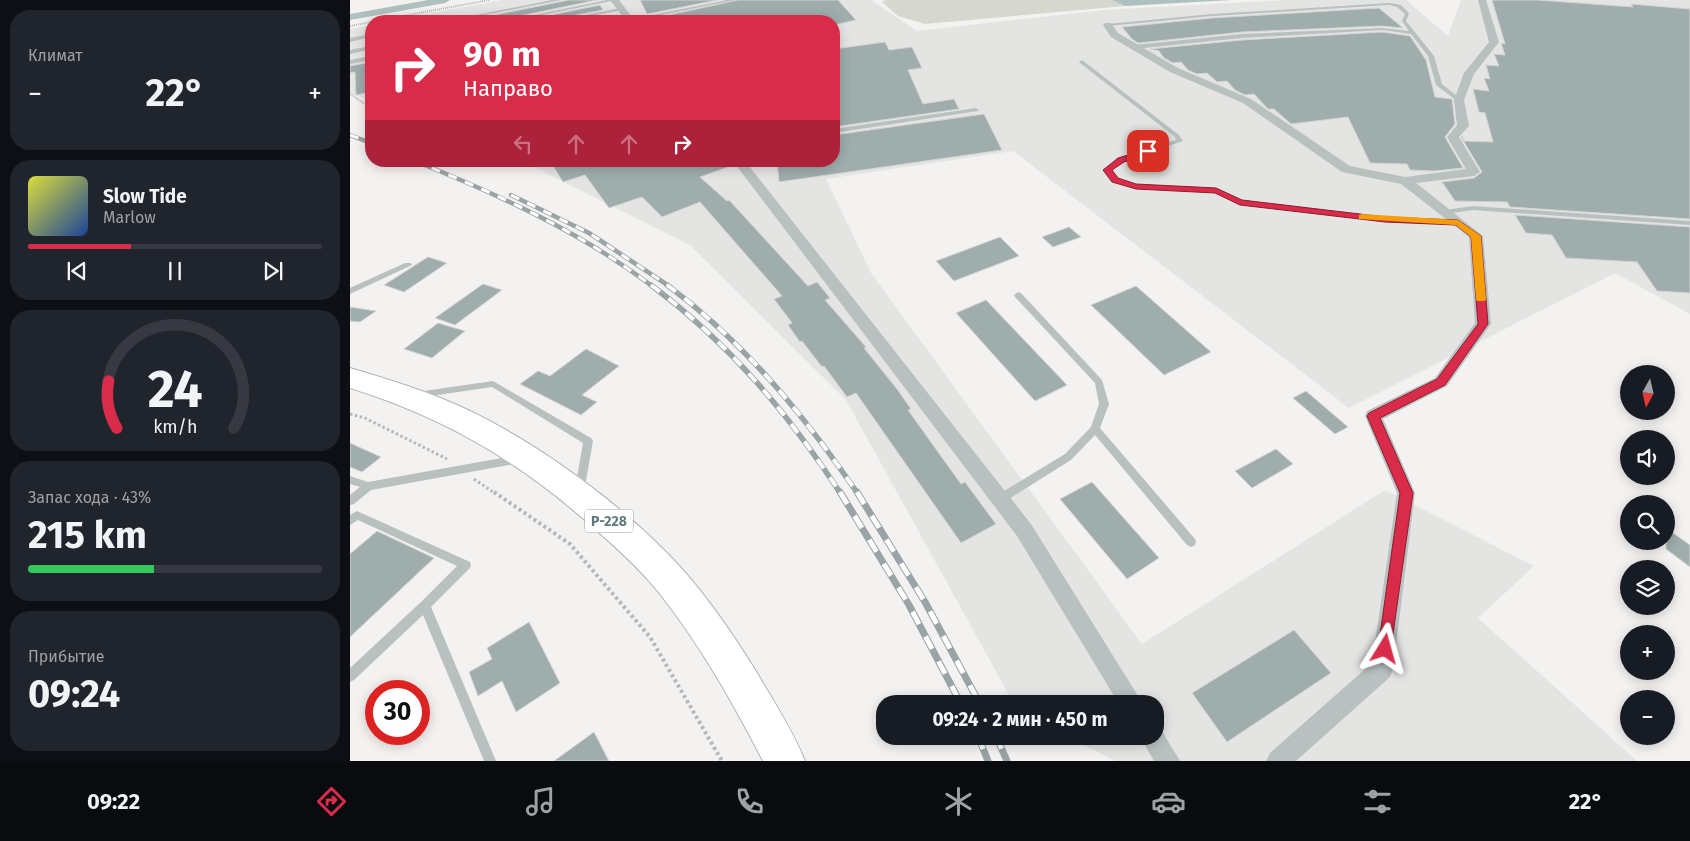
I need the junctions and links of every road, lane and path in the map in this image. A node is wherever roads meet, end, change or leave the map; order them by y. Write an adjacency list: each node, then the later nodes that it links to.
1 (489, 0): 7 (path)
2 (559, 0): 8 (lane)
3 (614, 0): 6 (street); 9 (lane)
4 (734, 0): 12 (lane)
5 (1482, 0): 26 (street)
6 (621, 9): 10 (lane); 11 (street)
7 (408, 15)
8 (480, 15)
9 (538, 15)
10 (589, 15)
11 (626, 15)
12 (656, 15)
13 (365, 23): 15 (path)
14 (1108, 25): 16 (lane); 19 (street)
15 (350, 26)
16 (1413, 33): 19 (lane); 26 (lane)
17 (365, 37): 18 (lane)
18 (350, 40)
19 (1134, 47): 31 (street)
20 (365, 49): 21 (lane)
21 (350, 52)
22 (365, 59): 23 (lane)
23 (350, 62)
24 (1082, 62): 33 (lane)
25 (350, 94): 27 (path)
26 (1460, 100): 31 (street)
27 (365, 104)
28 (976, 110): 29 (lane)
29 (840, 129)
30 (744, 167): 47 (street)
31 (1405, 181): 32 (street)
32 (1445, 212): 33 (street); 34 (lane)
33 (1458, 222): 59 (street)
34 (1690, 223)
35 (408, 265): 36 (lane)
36 (350, 291)
37 (1018, 294): 41 (lane)
38 (350, 378): 39 (highway, Р-228)
39 (408, 396): 42 (highway, Р-228); 46 (lane)
40 (350, 414): 43 (path)
41 (1095, 429): 47 (lane); 50 (lane)
42 (528, 457): 43 (lane); 46 (highway, Р-228)
43 (461, 469): 45 (lane); 56 (path)
44 (350, 480): 45 (lane)
45 (368, 486): 48 (lane)
46 (579, 495): 57 (highway, Р-228)
47 (1000, 499): 53 (street)
48 (350, 501)
49 (350, 521): 51 (lane)
50 (1191, 542)
51 (425, 606): 52 (lane); 55 (lane)
52 (350, 676)
53 (1126, 695)
54 (1158, 745): 58 (street)
55 (490, 761)
56 (722, 761)
57 (785, 761)
58 (1168, 761)
59 (1278, 761)

